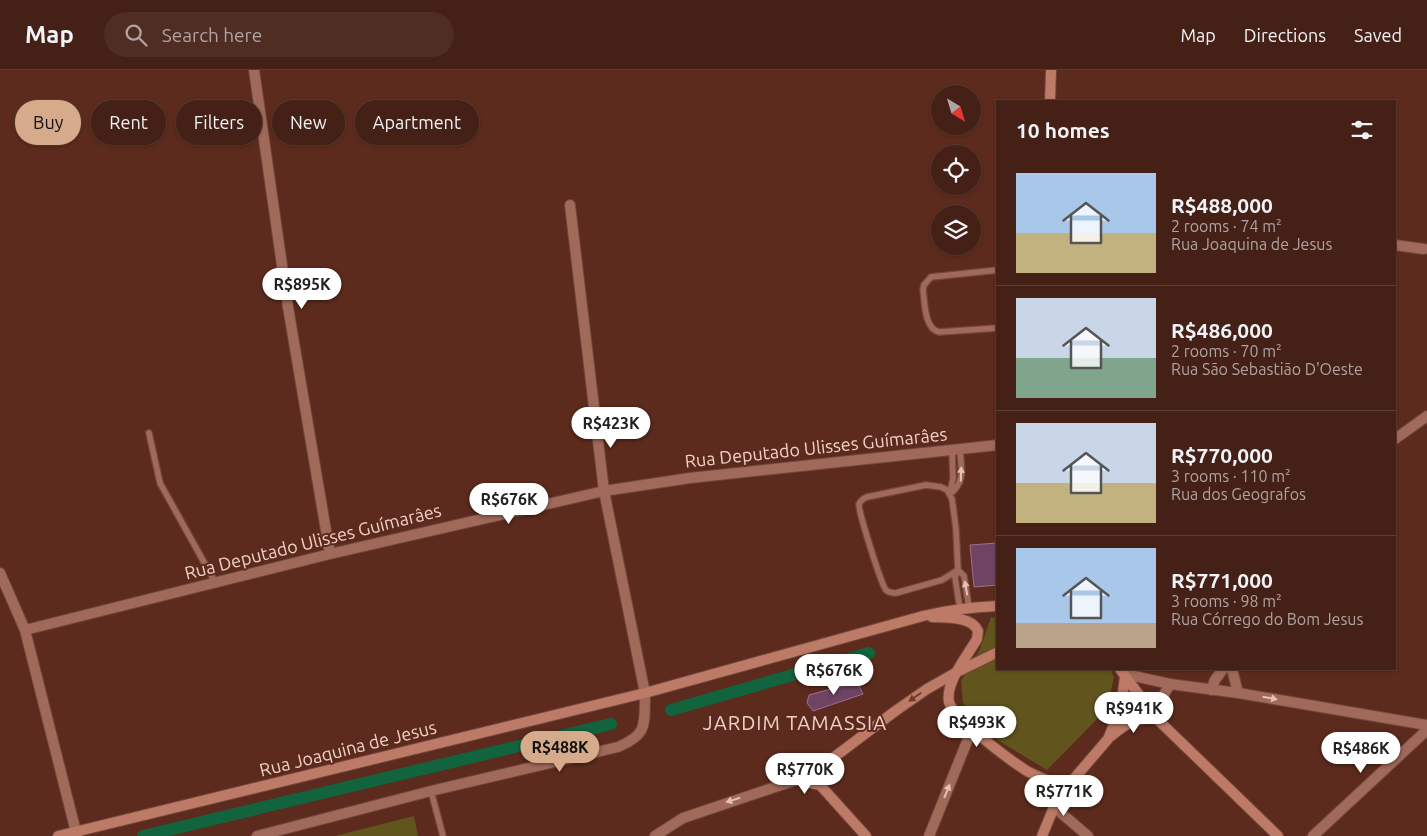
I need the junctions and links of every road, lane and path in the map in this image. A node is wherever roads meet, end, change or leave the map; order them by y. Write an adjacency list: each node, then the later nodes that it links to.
1 (254, 70): 16 (street)
2 (1051, 70): 3 (main road)
3 (1050, 100)
4 (570, 205): 14 (street)
5 (1396, 245): 6 (street)
6 (1424, 249)
7 (996, 270): 8 (lane)
8 (996, 328)
9 (1427, 416): 11 (street)
10 (149, 433): 19 (lane)
11 (1396, 438)
12 (996, 445): 13 (street, Rua Deputado Ulisses Guímarâes)
13 (956, 450): 14 (street, Rua Deputado Ulisses Guímarâes); 15 (lane)
14 (604, 491): 16 (street, Rua Deputado Ulisses Guímarâes); 31 (street)
15 (950, 494): 17 (lane); 17 (lane)
16 (330, 554): 19 (street, Rua Deputado Ulisses Guímarâes)
17 (958, 570): 21 (lane); 21 (lane, one-way to 17)
18 (0, 572): 23 (street)
19 (215, 582): 23 (street, Rua Deputado Ulisses Guímarâes)
20 (996, 606): 21 (main road, Rua Joaquina de Jesus)
21 (964, 608): 22 (main road, Rua Joaquina de Jesus)
22 (923, 616): 27 (main road); 31 (main road, Rua Joaquina de Jesus)
23 (25, 630): 44 (street)
24 (996, 653): 27 (main road)
25 (1222, 670): 30 (street)
26 (1232, 670): 32 (street)
27 (957, 672): 35 (main road); 38 (main road, one-way to 38)
28 (1123, 672): 29 (street); 33 (main road); 37 (main road)
29 (1170, 684): 30 (street); 33 (street)
30 (1210, 690): 32 (street)
31 (645, 693): 42 (street); 44 (main road, Rua Joaquina de Jesus)
32 (1238, 693): 34 (street, one-way to 34)
33 (1156, 718): 37 (main road); 53 (main road)
34 (1427, 725)
35 (972, 729): 41 (main road); 50 (street, one-way to 35)
36 (1427, 730): 54 (street)
37 (1108, 738): 41 (main road)
38 (829, 761): 39 (street); 40 (main road)
39 (796, 780): 40 (main road); 48 (street, one-way to 48)
40 (820, 785): 49 (main road)
41 (1066, 788): 43 (main road)
42 (432, 791): 46 (street); 47 (lane)
43 (1054, 807): 51 (main road); 52 (street)
44 (77, 834): 45 (main road, Rua Joaquina de Jesus)
45 (58, 836)
46 (257, 836)
47 (443, 836)
48 (655, 836)
49 (866, 836)
50 (929, 836)
51 (1042, 836)
52 (1088, 836)
53 (1278, 836)
54 (1313, 836)

